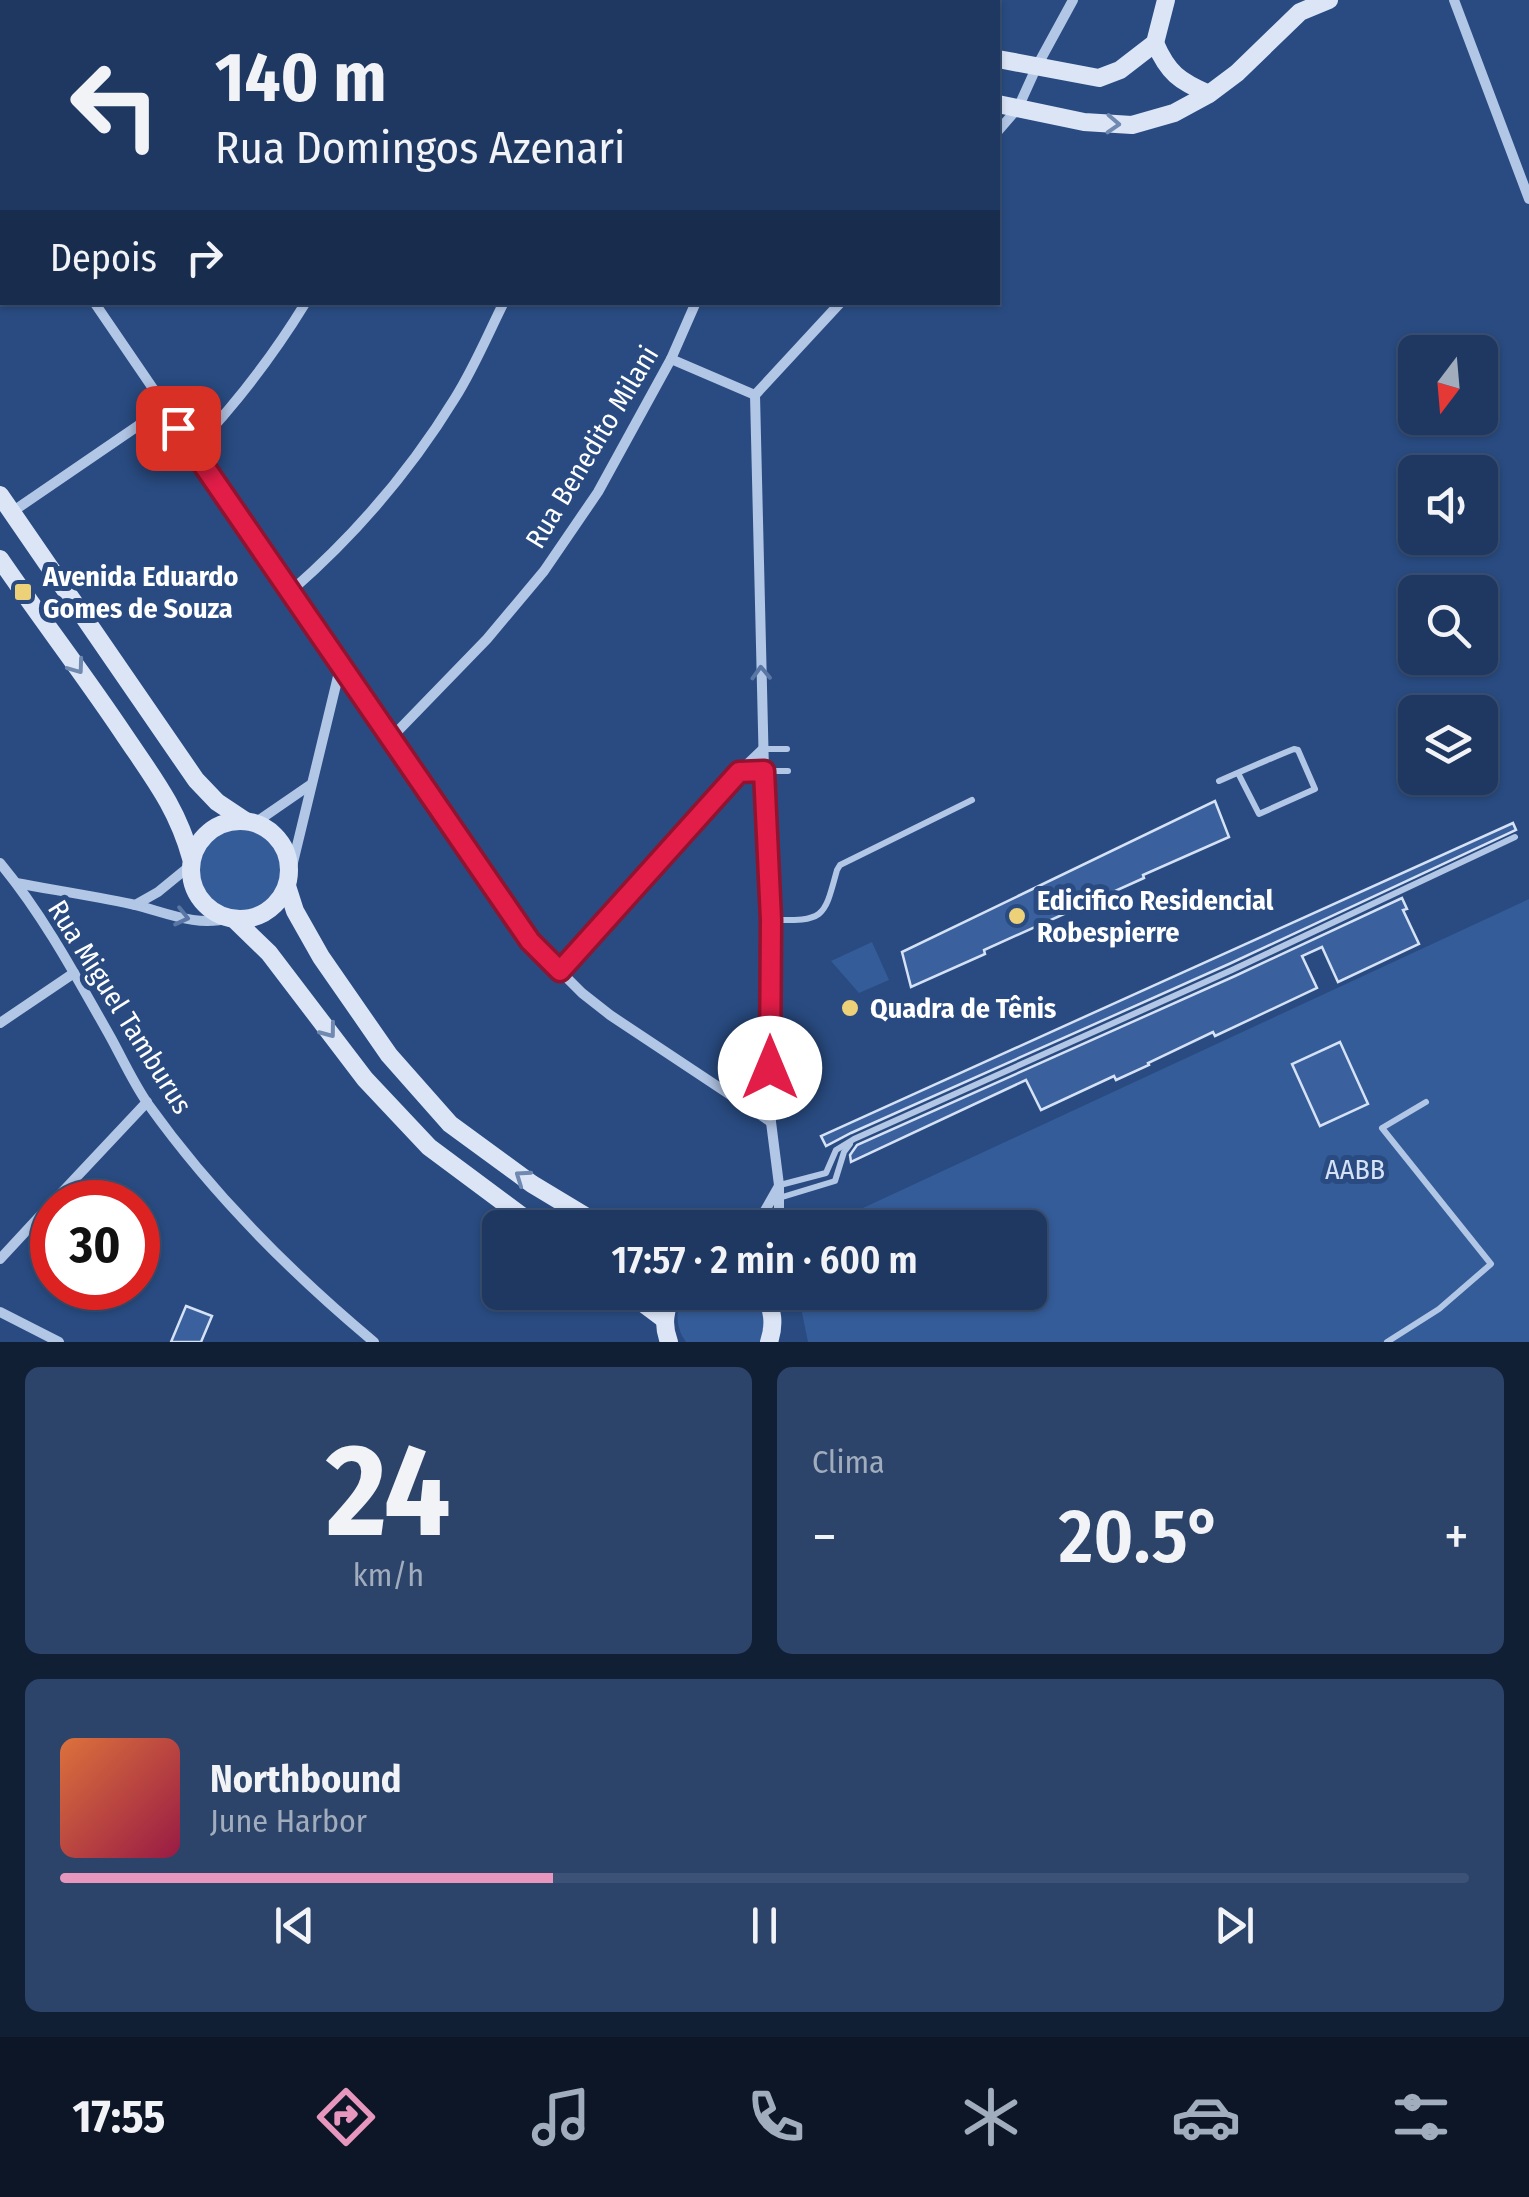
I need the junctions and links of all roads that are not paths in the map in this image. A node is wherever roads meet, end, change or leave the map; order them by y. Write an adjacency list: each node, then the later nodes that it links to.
1 (1073, 0): 7 (street)
2 (1166, 0): 5 (street)
3 (1329, 0): 8 (street)
4 (1454, 0): 12 (street)
5 (1155, 44): 7 (street); 8 (street)
6 (1000, 58): 7 (street)
7 (1037, 66): 10 (street)
8 (1208, 94): 10 (street, one-way to 8)
9 (1000, 104): 10 (street)
10 (1018, 108): 11 (street)
11 (1000, 129)
12 (1529, 199)
13 (96, 305): 20 (street)
14 (304, 305): 21 (street)
15 (502, 305): 25 (street)
16 (695, 305): 18 (street, Rua Benedito Milani)
17 (838, 305): 19 (street)
18 (671, 359): 19 (street); 29 (street, Rua Benedito Milani)
19 (754, 395): 30 (street, one-way to 19)
20 (164, 408): 21 (street); 23 (street)
21 (192, 449): 25 (street)
22 (0, 495): 23 (street)
23 (12, 512): 27 (street)
24 (0, 558): 28 (street, one-way to 28)
25 (291, 592): 26 (street)
26 (341, 664): 29 (street); 37 (street)
27 (130, 684): 28 (street); 39 (street)
28 (102, 702): 41 (street)
29 (391, 738): 48 (street)
30 (763, 749): 31 (lane); 32 (street); 34 (street)
31 (788, 749)
32 (764, 771): 33 (lane); 34 (street); 47 (street)
33 (788, 771)
34 (739, 772): 48 (street)
35 (1238, 773): 35 (lane); 36 (lane)
36 (1219, 781)
37 (311, 785): 39 (street); 44 (street)
38 (972, 800): 47 (lane)
39 (250, 822): 41 (street); 44 (street)
40 (1516, 837): 55 (lane)
41 (191, 862): 45 (street); 46 (street)
42 (0, 863): 43 (street, Rua Miguel Tamburus)
43 (16, 882): 45 (street); 49 (street, Rua Miguel Tamburus)
44 (288, 883): 46 (street); 54 (street)
45 (135, 905): 46 (street, one-way to 46)
46 (232, 918): 56 (street, one-way to 56)
47 (771, 920): 53 (street)
48 (560, 971): 53 (street)
49 (74, 973): 50 (street); 51 (street, Rua Miguel Tamburus)
50 (0, 1023)
51 (147, 1102): 57 (street); 72 (street, Rua Miguel Tamburus)
52 (1426, 1102): 75 (lane)
53 (770, 1122): 58 (street)
54 (450, 1124): 56 (street); 61 (street, one-way to 54)
55 (854, 1139): 58 (lane); 59 (lane)
56 (429, 1147): 60 (street)
57 (74, 1180)
58 (779, 1185): 59 (street); 62 (street)
59 (779, 1198): 63 (street)
60 (514, 1210)
61 (575, 1210)
62 (765, 1210)
63 (779, 1210)
64 (30, 1228): 65 (street)
65 (0, 1260)
66 (644, 1310): 70 (street)
67 (771, 1310): 73 (street)
68 (773, 1310): 74 (street)
69 (0, 1312): 71 (street)
70 (666, 1334)
71 (59, 1342)
72 (374, 1342)
73 (769, 1342)
74 (782, 1342)
75 (1388, 1342)

